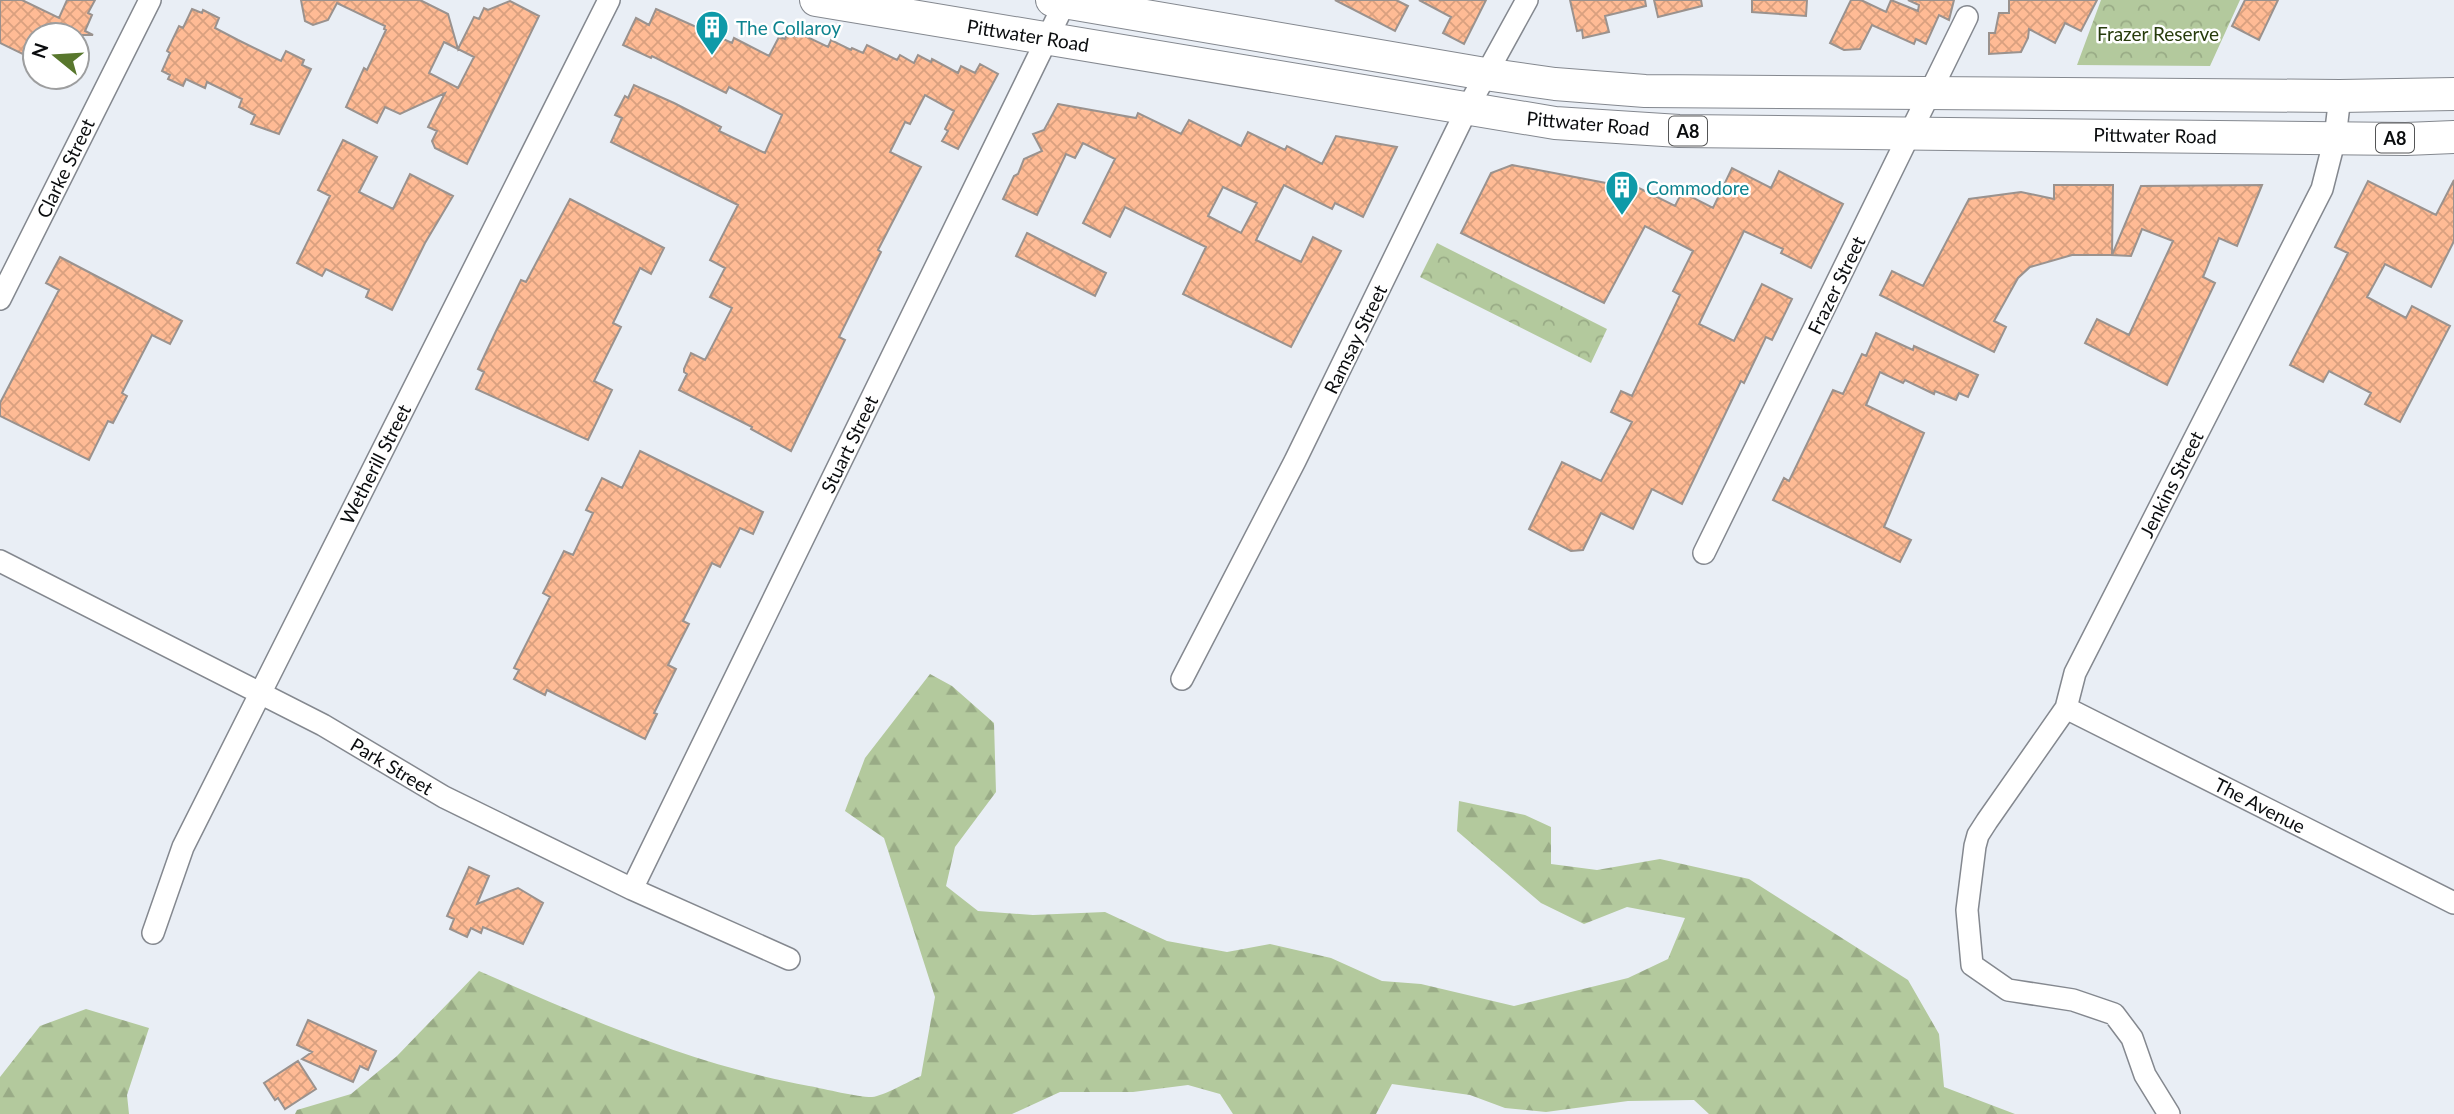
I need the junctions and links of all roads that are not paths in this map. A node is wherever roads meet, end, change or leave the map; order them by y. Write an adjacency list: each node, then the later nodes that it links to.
1 (150, 0): 16 (street, Clarke Street)
2 (610, 0): 20 (street, Wetherill Street)
3 (816, 0): 7 (highway, Pittwater Road / A8)
4 (1527, 0): 8 (street, Ramsay Street)
5 (1061, 1): 7 (street, Stuart Street); 8 (highway, Pittwater Road / A8)
6 (1967, 17): 9 (street, Frazer Street)
7 (1048, 39): 12 (highway, Pittwater Road / A8); 22 (street, Stuart Street)
8 (1485, 74): 9 (highway, Pittwater Road / A8); 12 (street, Ramsay Street)
9 (1930, 93): 11 (highway, Pittwater Road / A8); 13 (street, Frazer Street)
10 (2454, 94): 11 (highway, Pittwater Road / A8)
11 (2340, 96): 15 (street, Jenkins Street)
12 (1466, 109): 13 (highway, Pittwater Road / A8); 19 (street, Ramsay Street)
13 (1912, 132): 15 (highway, Pittwater Road / A8); 17 (street, Frazer Street)
14 (2454, 137): 15 (highway, Pittwater Road / A8)
15 (2335, 138): 21 (street, Jenkins Street)
16 (0, 299)
17 (1704, 553)
18 (0, 561): 20 (street, Park Street)
19 (1182, 679)
20 (259, 693): 22 (street, Park Street); 24 (street, Wetherill Street)
21 (2066, 708): 23 (street, The Avenue); 26 (street, Jenkins Street)
22 (632, 888): 25 (street, Park Street)
23 (2454, 903)
24 (153, 933)
25 (789, 959)
26 (2169, 1114)

